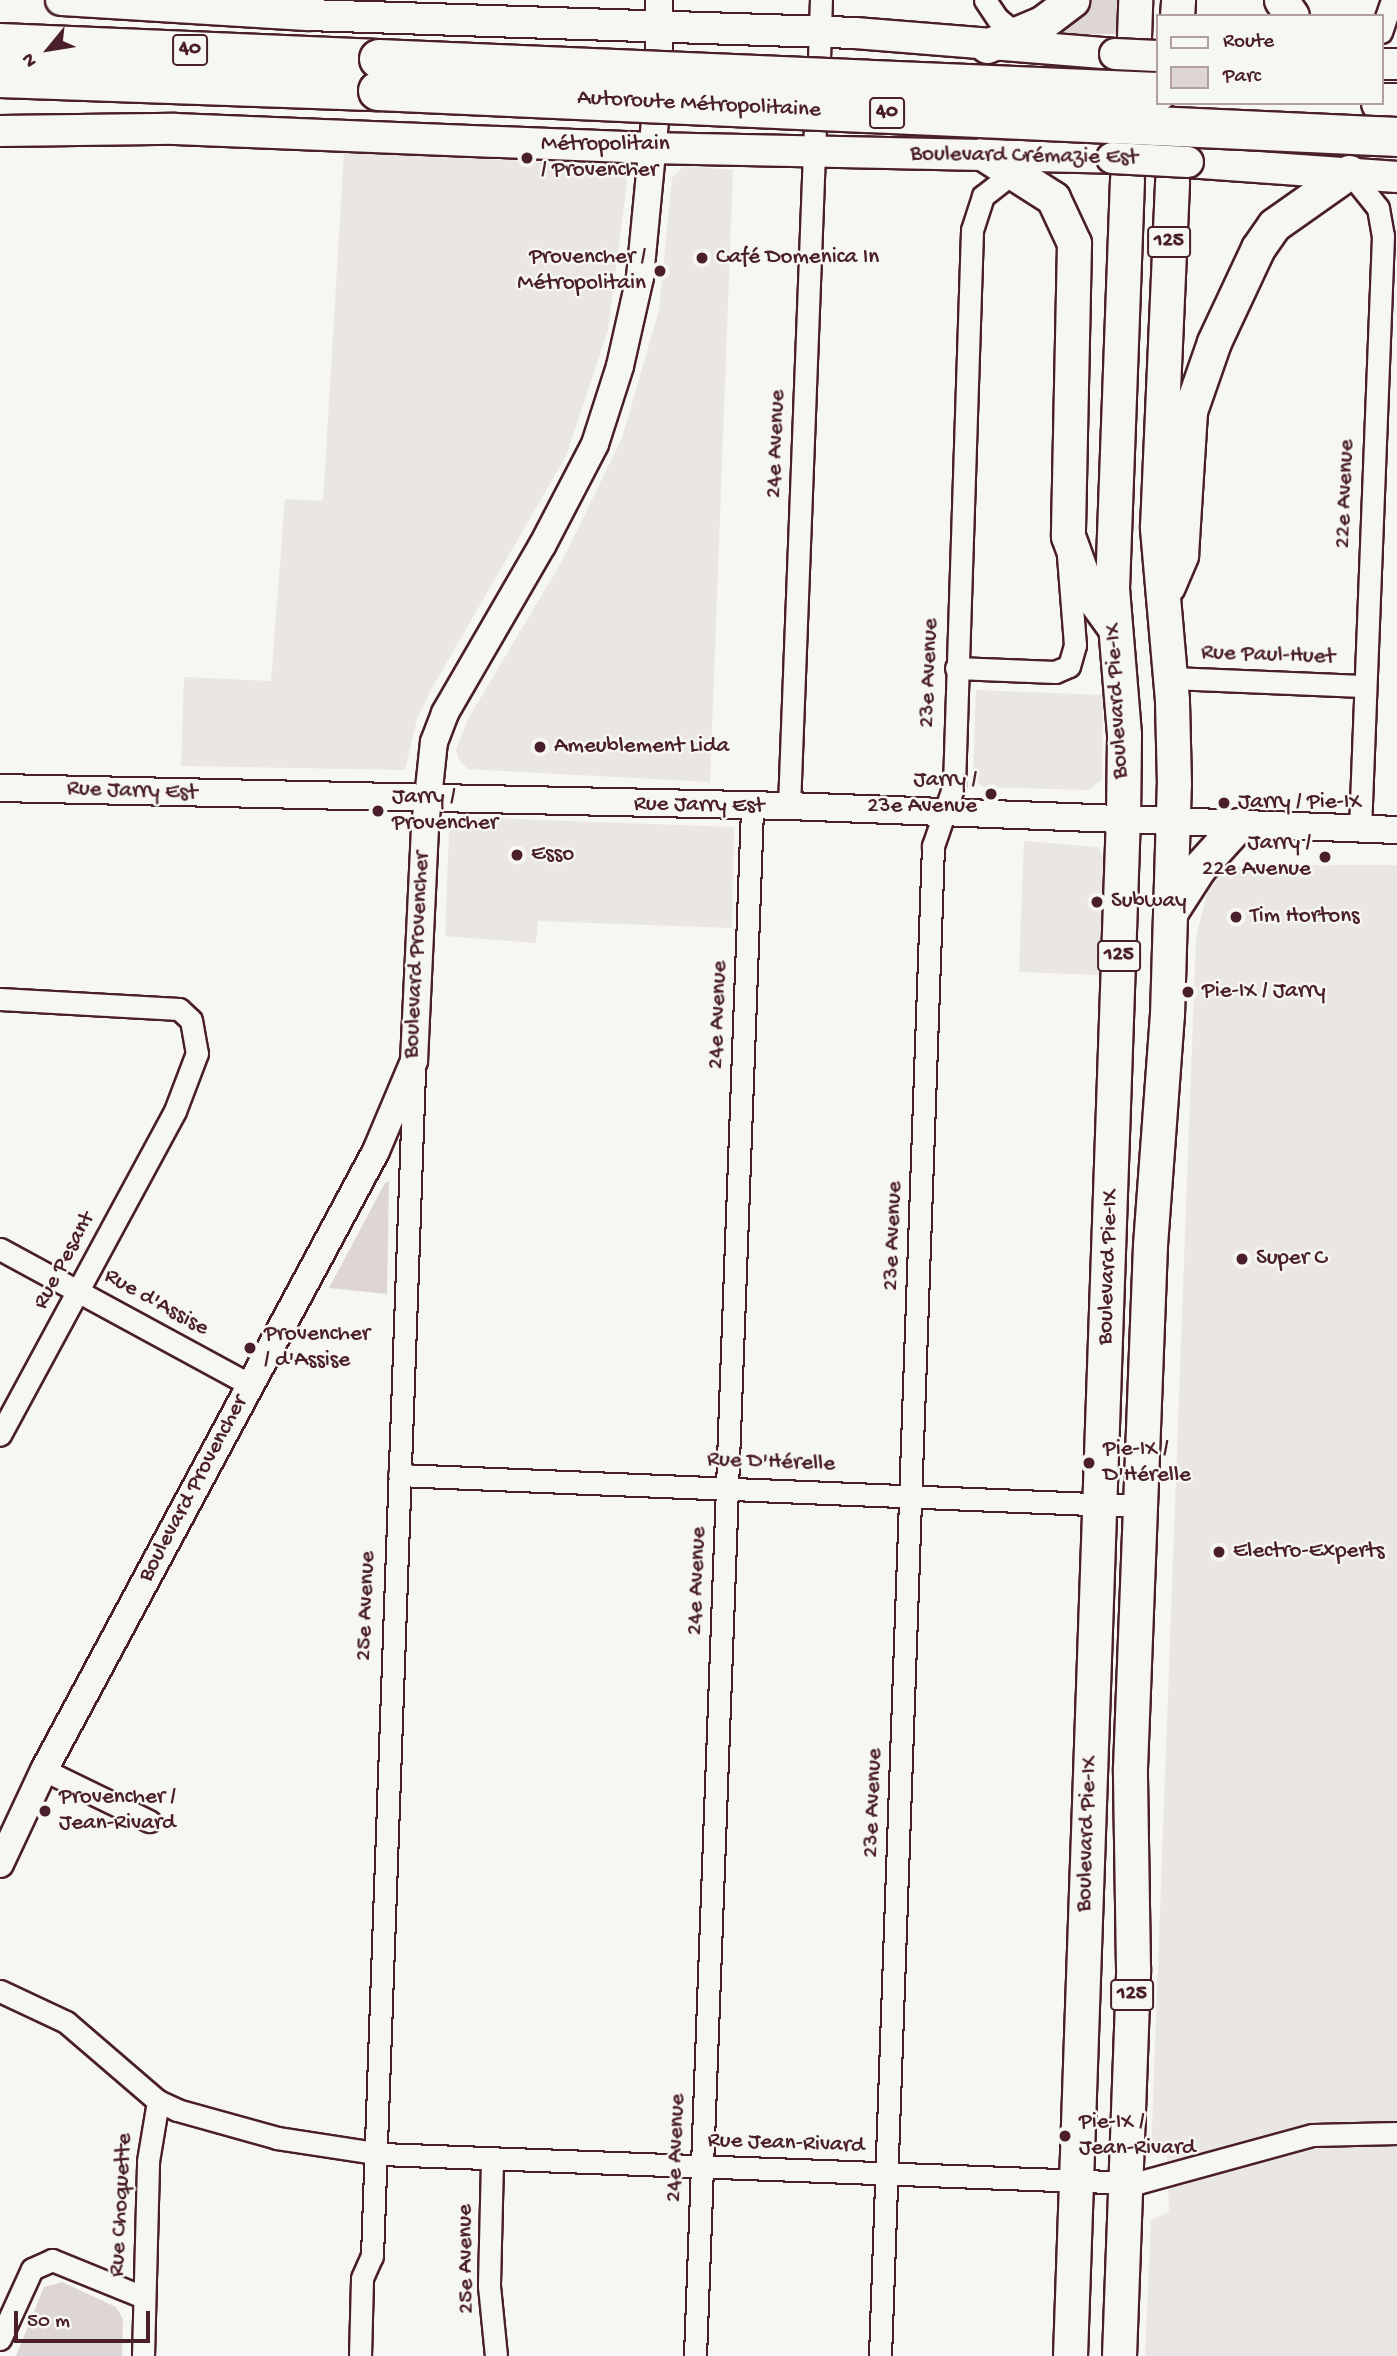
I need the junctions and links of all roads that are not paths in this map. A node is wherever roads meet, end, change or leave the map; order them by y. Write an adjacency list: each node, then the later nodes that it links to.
1 (61, 0): 7 (main road)
2 (821, 0): 11 (street)
3 (985, 0): 10 (street)
4 (1072, 0): 10 (main road)
5 (1135, 0): 12 (main road)
6 (1392, 0): 8 (street)
7 (659, 26): 11 (main road)
8 (1383, 26)
9 (0, 43): 13 (highway, Autoroute Métropolitaine / 40)
10 (1014, 43): 11 (main road); 12 (main road)
11 (819, 45)
12 (1135, 49)
13 (378, 75): 14 (highway, Autoroute Métropolitaine / 40); 15 (highway, Autoroute Métropolitaine / 40, bridge); 18 (highway, Autoroute Métropolitaine / 40, bridge)
14 (0, 78)
15 (1156, 92)
16 (0, 131): 17 (main road, Boulevard Crémazie Est)
17 (653, 134): 19 (main road, Boulevard Crémazie Est); 33 (street, Boulevard Provencher)
18 (1397, 137)
19 (814, 140): 20 (main road, Boulevard Crémazie Est); 34 (street, 24e Avenue)
20 (984, 154): 21 (main road)
21 (1028, 164): 22 (main road, Boulevard Crémazie Est); 26 (main road); 29 (street, 23e Avenue)
22 (1119, 168): 23 (main road, Boulevard Crémazie Est, bridge); 28 (main road, Boulevard Pie-IX / 125)
23 (1180, 171): 24 (main road, Boulevard Crémazie Est); 27 (main road, Boulevard Pie-IX / 125)
24 (1349, 172): 25 (main road, Boulevard Crémazie Est); 27 (main road); 31 (street, 22e Avenue)
25 (1397, 177)
26 (1068, 536): 28 (main road); 29 (street)
27 (1163, 598): 30 (main road, Boulevard Pie-IX / 125)
28 (1114, 627): 37 (main road, Boulevard Pie-IX / 125)
29 (956, 668): 36 (street, 23e Avenue)
30 (1170, 678): 31 (street, Rue Paul-Huet); 38 (main road, Boulevard Pie-IX / 125)
31 (1364, 686): 40 (street, 22e Avenue)
32 (0, 788): 33 (street, Rue Jarry Est)
33 (428, 800): 35 (street, Rue Jarry Est); 44 (street, Boulevard Provencher)
34 (789, 806): 35 (street, Rue Jarry Est); 36 (street, Rue Jarry Est)
35 (752, 809): 50 (street, 24e Avenue)
36 (946, 813): 37 (street, Rue Jarry Est); 51 (street, 23e Avenue)
37 (1123, 819): 38 (street, Rue Jarry Est); 52 (main road, Boulevard Pie-IX / 125)
38 (1172, 822): 39 (street, Rue Jarry Est); 42 (main road, Boulevard Pie-IX / 125)
39 (1238, 825): 40 (street, Rue Jarry Est); 42 (main road)
40 (1360, 830): 41 (street, Rue Jarry Est)
41 (1397, 831)
42 (1170, 913): 53 (main road, Boulevard Pie-IX / 125)
43 (0, 999): 46 (street, Rue Pesant)
44 (414, 1060): 47 (street, Boulevard Provencher); 49 (street, 25e Avenue)
45 (0, 1249): 46 (street, Rue d'Assise)
46 (79, 1291): 47 (street, Rue d'Assise); 48 (street, Rue Pesant)
47 (250, 1385): 54 (street, Boulevard Provencher)
48 (0, 1436)
49 (399, 1475): 50 (street, Rue D'Hérelle); 60 (street, 25e Avenue)
50 (728, 1488): 51 (street, Rue D'Hérelle); 62 (street, 24e Avenue)
51 (912, 1496): 52 (street, Rue D'Hérelle); 63 (street, 23e Avenue)
52 (1101, 1504): 53 (street, Rue D'Hérelle); 64 (main road, Boulevard Pie-IX / 125)
53 (1140, 1506): 65 (main road, Boulevard Pie-IX / 125)
54 (44, 1770): 55 (street); 56 (street, Boulevard Provencher)
55 (149, 1821)
56 (0, 1864)
57 (0, 1991): 58 (street, Rue Jean-Rivard)
58 (159, 2101): 60 (street, Rue Jean-Rivard); 66 (street, Rue Choquette)
59 (1397, 2133): 65 (street, Rue Jean-Rivard)
60 (373, 2153): 61 (street, Rue Jean-Rivard); 69 (street, 25e Avenue)
61 (492, 2161): 62 (street, Rue Jean-Rivard); 70 (street, 25e Avenue)
62 (702, 2167): 63 (street, Rue Jean-Rivard); 71 (street, 24e Avenue)
63 (887, 2174): 64 (street, Rue Jean-Rivard); 72 (street, 23e Avenue)
64 (1076, 2180): 65 (street, Rue Jean-Rivard); 73 (main road, Boulevard Pie-IX / 125)
65 (1125, 2183): 74 (main road, Boulevard Pie-IX / 125)
66 (143, 2297): 67 (street); 68 (street, Rue Choquette)
67 (0, 2339)
68 (143, 2356)
69 (359, 2356)
70 (496, 2356)
71 (695, 2356)
72 (880, 2356)
73 (1070, 2356)
74 (1119, 2356)

